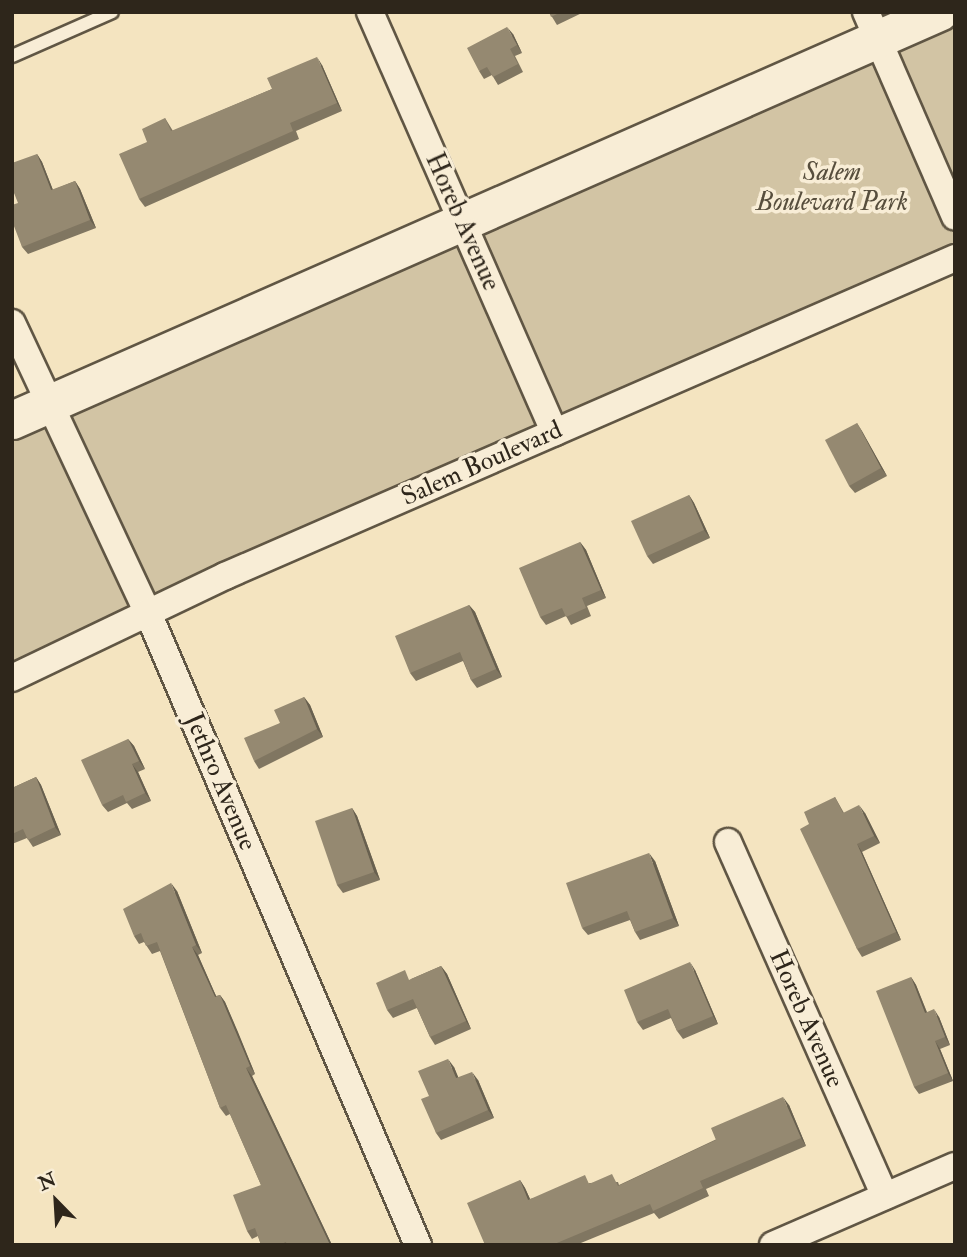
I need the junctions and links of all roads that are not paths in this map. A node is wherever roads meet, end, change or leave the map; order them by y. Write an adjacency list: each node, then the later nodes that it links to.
1 (112, 12): 5 (lane)
2 (370, 12): 7 (street, Horeb Avenue)
3 (939, 12): 4 (street)
4 (872, 26): 6 (street); 7 (street)
5 (12, 56)
6 (955, 217)
7 (462, 223): 10 (street); 12 (street, Horeb Avenue)
8 (955, 258): 12 (street, Salem Boulevard)
9 (12, 323): 10 (street, Jethro Avenue)
10 (48, 404): 11 (street); 13 (street, Jethro Avenue)
11 (12, 420)
12 (554, 432): 13 (street, Salem Boulevard)
13 (149, 615): 14 (street, Salem Boulevard); 18 (street, Jethro Avenue)
14 (12, 678)
15 (728, 842): 17 (street, Horeb Avenue)
16 (955, 1166): 17 (street)
17 (885, 1196): 19 (street)
18 (418, 1245)
19 (774, 1245)

